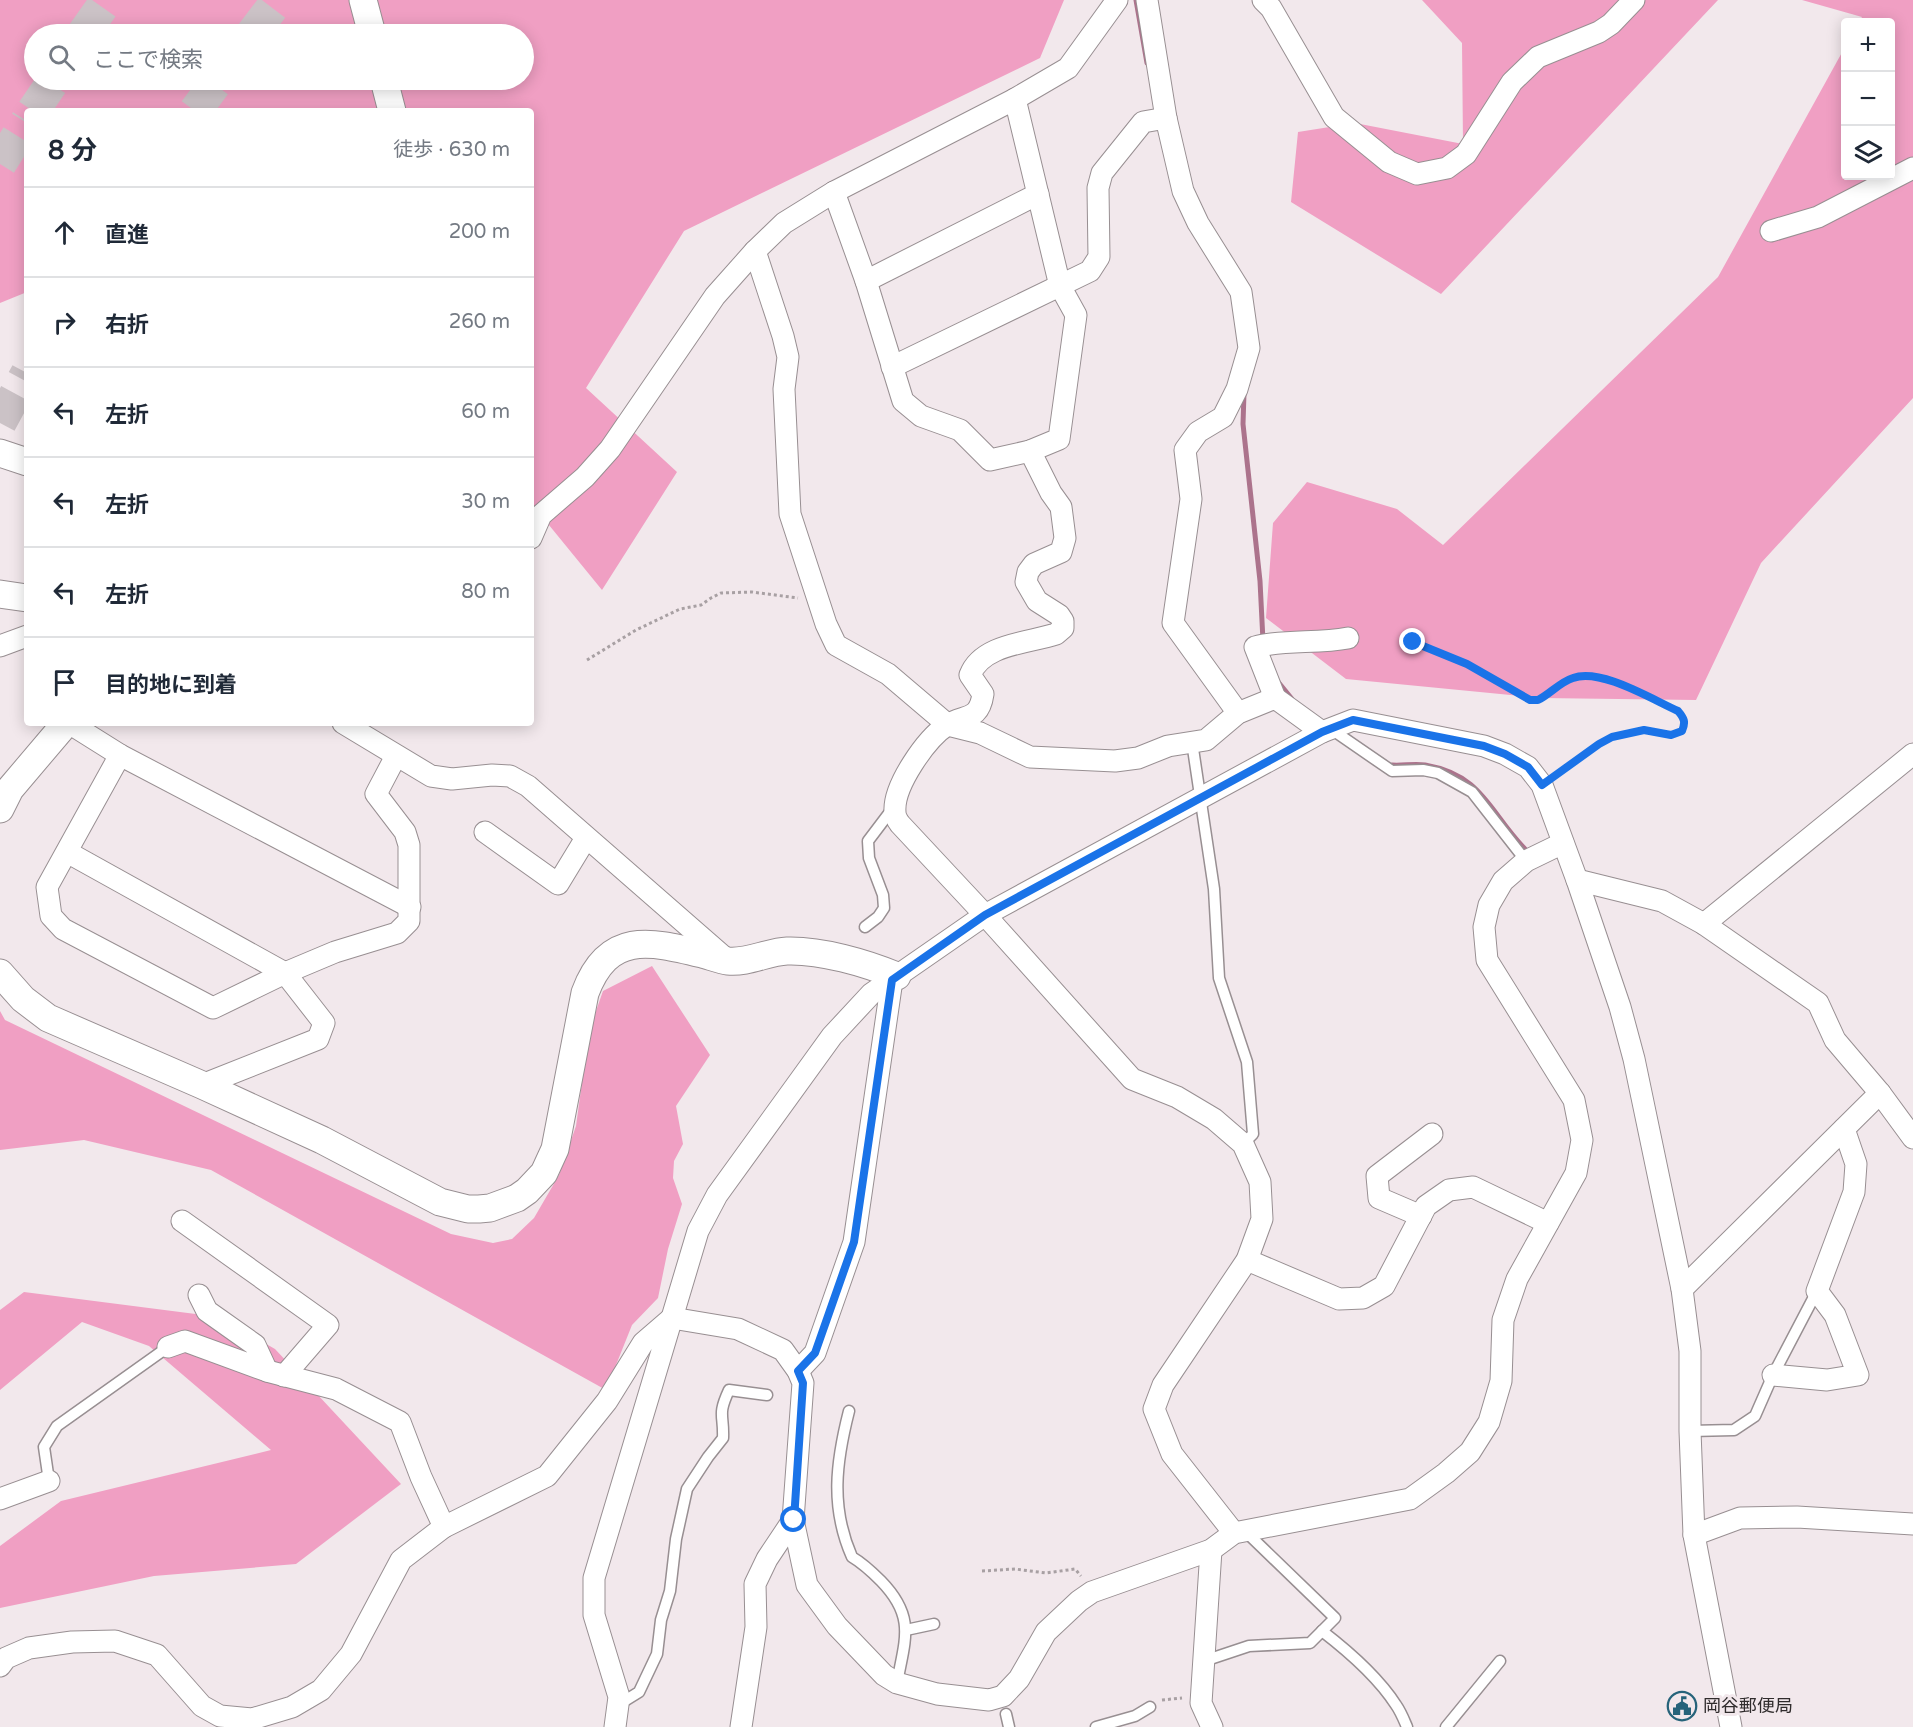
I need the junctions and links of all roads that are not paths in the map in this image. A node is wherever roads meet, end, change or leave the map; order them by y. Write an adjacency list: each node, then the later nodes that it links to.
1 (363, 0): 6 (street)
2 (1118, 0): 8 (street)
3 (1147, 0): 10 (street)
4 (1263, 0): 5 (street)
5 (1634, 0)
6 (369, 24)
7 (387, 90): 9 (street)
8 (1015, 99): 12 (street); 13 (street)
9 (391, 108)
10 (1166, 118): 17 (street); 29 (street)
11 (1913, 168): 14 (street)
12 (834, 192): 15 (street); 16 (street)
13 (1038, 194): 16 (street); 17 (street)
14 (1771, 231)
15 (755, 251): 22 (street); 30 (street)
16 (866, 281): 18 (street)
17 (1060, 286): 18 (street); 19 (street)
18 (892, 368): 19 (street)
19 (1030, 451): 30 (street)
20 (0, 453): 21 (street)
21 (24, 461)
22 (534, 531)
23 (0, 594): 24 (street)
24 (24, 598)
25 (24, 637): 27 (street)
26 (1348, 638): 28 (street)
27 (0, 646)
28 (1275, 698): 29 (street); 34 (street)
29 (1238, 713): 35 (street)
30 (948, 725): 35 (street); 40 (street)
31 (64, 726): 41 (street)
32 (72, 726): 37 (street)
33 (348, 726): 38 (street)
34 (1327, 730): 39 (street); 44 (street); 46 (lane)
35 (1192, 742): 39 (lane)
36 (1913, 754): 50 (street)
37 (120, 755): 45 (street); 48 (street)
38 (396, 756): 43 (street); 48 (street)
39 (1201, 797): 49 (street); 61 (lane)
40 (895, 805): 49 (street); 51 (lane)
41 (0, 809)
42 (485, 832): 43 (street)
43 (586, 838): 52 (street)
44 (1563, 843): 46 (street); 47 (street)
45 (67, 852): 54 (street); 54 (street)
46 (1526, 861): 64 (street)
47 (1577, 880): 50 (street); 66 (street)
48 (410, 907): 54 (street)
49 (985, 915): 55 (street); 61 (street)
50 (1704, 924): 57 (street)
51 (866, 927)
52 (728, 961): 55 (street); 56 (street)
53 (0, 973): 56 (street)
54 (285, 973): 56 (street)
55 (895, 978): 69 (street); 71 (street)
56 (202, 1085)
57 (1880, 1093): 58 (street); 60 (street)
58 (1844, 1129): 66 (street); 67 (street)
59 (1432, 1134): 62 (street)
60 (1913, 1138)
61 (1243, 1144): 65 (street)
62 (1421, 1216): 64 (street); 65 (street)
63 (182, 1221): 72 (street)
64 (1548, 1223): 82 (street)
65 (1247, 1260): 82 (street)
66 (1682, 1289): 76 (street)
67 (1817, 1291): 73 (lane); 73 (street)
68 (199, 1295): 72 (street)
69 (672, 1318): 71 (street); 81 (street); 92 (street)
70 (168, 1347): 72 (street); 77 (lane)
71 (798, 1371): 79 (street)
72 (275, 1373): 81 (street)
73 (1773, 1376): 76 (lane)
74 (767, 1395): 92 (lane)
75 (849, 1411): 86 (lane)
76 (1690, 1431): 83 (street)
77 (49, 1481): 78 (street)
78 (0, 1499)
79 (794, 1520): 91 (street); 96 (street)
80 (1913, 1524): 83 (street)
81 (444, 1527): 90 (street)
82 (1240, 1532): 84 (street); 87 (lane)
83 (1694, 1535): 102 (street)
84 (1211, 1550): 88 (street); 93 (street)
85 (934, 1624): 86 (lane)
86 (906, 1630): 91 (lane)
87 (1322, 1631): 88 (lane); 100 (lane)
88 (1204, 1661): 99 (street)
89 (1500, 1661): 101 (lane)
90 (0, 1666)
91 (897, 1683): 93 (street)
92 (618, 1705): 95 (street)
93 (1004, 1705): 97 (lane)
94 (1150, 1707): 98 (lane)
95 (615, 1727)
96 (741, 1727)
97 (1009, 1727)
98 (1096, 1727)
99 (1212, 1727)
100 (1407, 1727)
101 (1446, 1727)
102 (1731, 1727)

